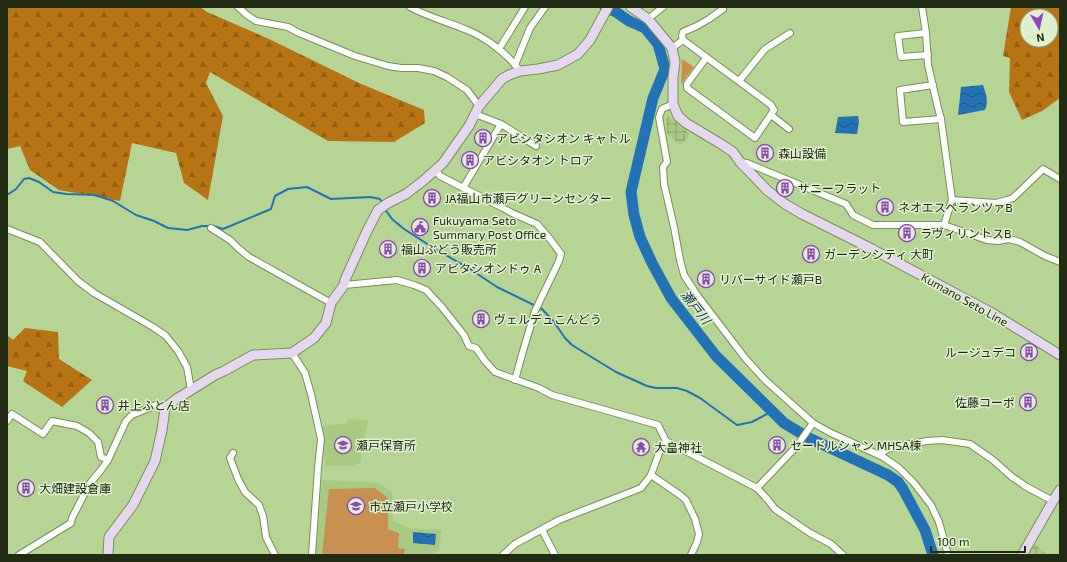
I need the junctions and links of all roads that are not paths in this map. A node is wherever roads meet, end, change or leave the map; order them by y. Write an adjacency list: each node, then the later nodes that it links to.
1 (238, 7): 22 (street)
2 (410, 7): 15 (street)
3 (525, 7): 15 (street)
4 (545, 7): 18 (street)
5 (608, 7): 18 (street)
6 (632, 7): 10 (street)
7 (663, 7): 10 (street)
8 (922, 7): 12 (street)
9 (722, 9): 13 (street)
10 (648, 19): 14 (street)
11 (790, 33): 19 (street)
12 (926, 33): 16 (street); 16 (street)
13 (683, 40): 14 (street); 17 (street)
14 (672, 48): 21 (street)
15 (499, 49): 18 (street)
16 (928, 55): 20 (street)
17 (706, 58): 19 (street); 23 (street)
18 (518, 68): 22 (street)
19 (739, 81): 23 (street)
20 (933, 85): 24 (street); 24 (street)
21 (673, 104): 28 (street, Kumano Seto Line); 45 (street)
22 (477, 110): 25 (street); 29 (street)
23 (771, 115): 26 (street)
24 (941, 119): 32 (street)
25 (501, 124): 27 (street); 31 (street)
26 (789, 129)
27 (536, 146)
28 (740, 162): 33 (street); 40 (street, Kumano Seto Line)
29 (436, 170): 31 (street); 37 (street)
30 (1060, 179): 32 (street)
31 (463, 188): 41 (street)
32 (952, 200): 33 (street)
33 (944, 225): 36 (street)
34 (211, 228): 38 (street)
35 (7, 229): 42 (street)
36 (1060, 262)
37 (344, 285): 38 (street); 41 (street)
38 (331, 303): 39 (street)
39 (292, 353): 42 (street); 58 (street)
40 (1060, 355)
41 (515, 380): 46 (street)
42 (192, 390): 43 (street)
43 (165, 408): 49 (street); 56 (street)
44 (7, 421): 49 (street)
45 (812, 424): 48 (street); 51 (street)
46 (666, 441): 50 (street); 51 (street)
47 (233, 453): 57 (street)
48 (879, 455): 53 (street); 63 (street)
49 (108, 460): 55 (street)
50 (651, 475): 54 (street); 61 (street)
51 (757, 488): 62 (street)
52 (1060, 490): 53 (street)
53 (1053, 501): 64 (street)
54 (542, 530): 59 (street); 60 (street)
55 (19, 555)
56 (108, 555)
57 (275, 555)
58 (312, 555)
59 (503, 555)
60 (555, 555)
61 (691, 555)
62 (843, 555)
63 (948, 555)
64 (1022, 555)

